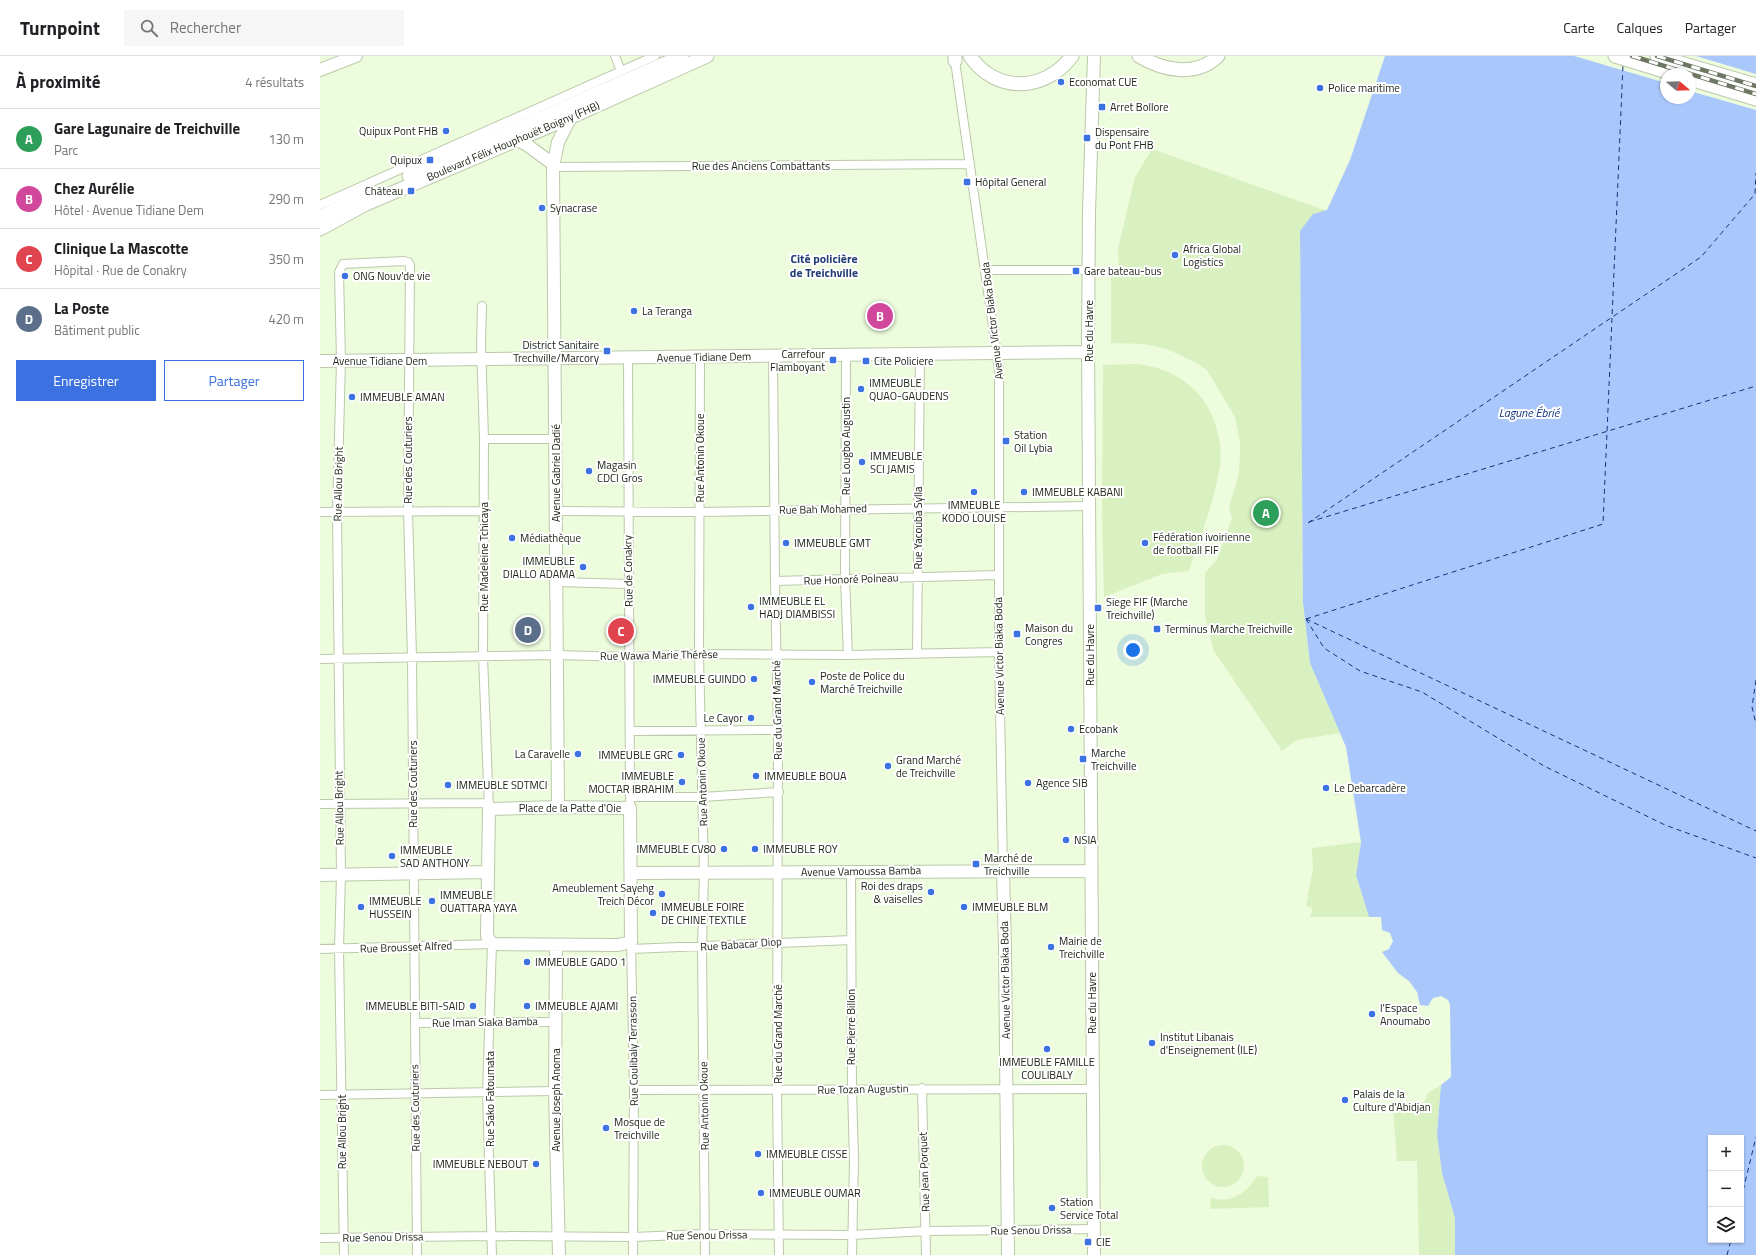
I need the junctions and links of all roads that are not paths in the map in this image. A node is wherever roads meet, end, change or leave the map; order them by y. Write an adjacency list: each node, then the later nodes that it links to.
1 (356, 56): 14 (street)
2 (615, 56): 15 (street)
3 (655, 56): 15 (street, Boulevard Félix Houphouët Boigny (FHB))
4 (682, 56): 25 (main road, Boulevard Félix Houphouët Boigny (FHB))
5 (707, 56): 20 (main road, Boulevard Félix Houphouët Boigny (FHB))
6 (970, 56): 7 (main road)
7 (1072, 56)
8 (1094, 56): 28 (street, Rue du Havre)
9 (1139, 56): 10 (main road)
10 (1218, 56)
11 (1615, 56): 16 (main road)
12 (1657, 56): 18 (main road)
13 (955, 58): 22 (street, Avenue Victor Biaka Boda)
14 (320, 70)
15 (621, 70): 24 (street, Boulevard Félix Houphouët Boigny (FHB))
16 (1660, 70)
17 (1696, 81): 19 (main road)
18 (1756, 85)
19 (1756, 99)
20 (571, 117): 21 (main road, Boulevard Félix Houphouët Boigny (FHB)); 23 (street, Avenue Gabriel Dadié)
21 (517, 140): 23 (street); 26 (main road, Boulevard Félix Houphouët Boigny (FHB))
22 (970, 164): 23 (street, Rue des Anciens Combattants); 27 (street, Avenue Victor Biaka Boda)
23 (553, 165): 36 (street, Avenue Gabriel Dadié)
24 (320, 205)
25 (320, 218)
26 (320, 229)
27 (986, 270): 28 (street); 31 (street, Avenue Victor Biaka Boda)
28 (1089, 270): 30 (street, Rue du Havre)
29 (482, 306): 38 (street, Rue Madeleine Tchicaya)
30 (1088, 352): 31 (street, Avenue Tidiane Dem); 45 (street, Rue du Havre)
31 (998, 353): 32 (street, Avenue Tidiane Dem); 44 (street, Avenue Victor Biaka Boda)
32 (920, 354): 34 (street, Avenue Tidiane Dem); 46 (street, Rue Yacouba Sylla)
33 (773, 356): 34 (street, Avenue Tidiane Dem); 35 (street, Avenue Tidiane Dem); 50 (street, Rue du Grand Marché)
34 (846, 356): 47 (street, Rue Lougbo Augustin)
35 (700, 357): 37 (street, Avenue Tidiane Dem); 55 (street, Rue Antonin Okoue)
36 (555, 358): 37 (street, Avenue Tidiane Dem); 38 (street, Avenue Tidiane Dem); 43 (street, Avenue Gabriel Dadié)
37 (628, 358): 54 (street, Rue de Conakry)
38 (482, 360): 41 (street, Avenue Tidiane Dem); 42 (street, Rue Madeleine Tchicaya)
39 (320, 361): 40 (street, Avenue Tidiane Dem)
40 (341, 361): 41 (street, Avenue Tidiane Dem); 41 (street, Rue des Couturiers); 52 (street, Rue Allou Bright)
41 (409, 361): 48 (street, Rue des Couturiers)
42 (484, 439): 43 (street); 49 (street, Rue Madeleine Tchicaya)
43 (556, 439): 53 (street, Avenue Gabriel Dadié)
44 (998, 506): 45 (street, Rue Bah Mohamed); 46 (street, Rue Bah Mohamed); 56 (street, Avenue Victor Biaka Boda)
45 (1089, 506): 85 (street, Rue du Havre)
46 (917, 507): 47 (street, Rue Bah Mohamed); 58 (street, Rue Yacouba Sylla)
47 (846, 509): 50 (street, Rue Bah Mohamed); 57 (street, Rue Lougbo Augustin)
48 (408, 511): 49 (street); 52 (street); 69 (street, Rue des Couturiers)
49 (484, 511): 67 (street, Rue Madeleine Tchicaya)
50 (774, 511): 55 (street, Rue Bah Mohamed); 59 (street, Rue du Grand Marché)
51 (320, 512): 52 (street)
52 (337, 512): 72 (street, Rue Allou Bright)
53 (556, 512): 54 (street, Rue Bah Mohamed); 60 (street, Avenue Gabriel Dadié)
54 (628, 512): 55 (street, Rue Bah Mohamed); 61 (street, Rue de Conakry)
55 (700, 512): 63 (street, Rue Antonin Okoue)
56 (998, 575): 58 (street, Rue Honoré Polneau); 62 (street, Avenue Victor Biaka Boda)
57 (845, 578): 58 (street, Rue Honoré Polneau); 59 (street, Rue Honoré Polneau); 66 (street, Rue Lougbo Augustin)
58 (918, 578): 64 (street, Rue Yacouba Sylla)
59 (775, 581): 68 (street, Rue du Grand Marché)
60 (556, 582): 61 (street); 65 (street, Avenue Gabriel Dadié)
61 (628, 584): 70 (street, Rue de Conakry)
62 (999, 652): 64 (street, Rue Wawa Marie Thérèse); 84 (street, Avenue Victor Biaka Boda)
63 (699, 654): 68 (street, Rue Wawa Marie Thérèse); 70 (street, Rue Wawa Marie Thérèse); 73 (street, Rue Antonin Okoue)
64 (917, 654): 66 (street, Rue Wawa Marie Thérèse)
65 (557, 655): 67 (street, Rue Wawa Marie Thérèse); 70 (street, Rue Wawa Marie Thérèse); 83 (street, Avenue Gabriel Dadié)
66 (848, 655): 68 (street, Rue Wawa Marie Thérèse)
67 (483, 656): 69 (street, Rue Wawa Marie Thérèse); 82 (street, Rue Madeleine Tchicaya)
68 (776, 656): 74 (street, Rue du Grand Marché)
69 (412, 657): 72 (street, Rue Wawa Marie Thérèse); 81 (street, Rue des Couturiers)
70 (630, 657): 75 (street, Rue de Conakry)
71 (320, 659): 72 (street, Rue Wawa Marie Thérèse)
72 (338, 659): 80 (street, Rue Allou Bright)
73 (700, 729): 74 (street); 75 (street); 77 (street, Rue Antonin Okoue)
74 (778, 730): 76 (street, Rue du Grand Marché)
75 (630, 731): 78 (street, Rue de Conakry)
76 (778, 792): 77 (street); 88 (street, Rue du Grand Marché)
77 (702, 796): 78 (street); 87 (street, Rue Antonin Okoue)
78 (630, 802): 83 (street, Place de la Patte d'Oie); 90 (street, Place de la Patte d'Oie)
79 (320, 804): 80 (street)
80 (339, 804): 81 (street); 92 (street, Rue Allou Bright)
81 (413, 805): 82 (street); 93 (street, Rue des Couturiers)
82 (489, 806): 83 (street, Place de la Patte d'Oie); 86 (street)
83 (558, 807)
84 (1003, 871): 85 (street, Avenue Vamoussa Bamba); 89 (street, Avenue Vamoussa Bamba); 108 (street, Avenue Victor Biaka Boda)
85 (1091, 871): 109 (street, Rue du Havre)
86 (487, 872): 93 (street); 96 (street)
87 (704, 872): 88 (street, Avenue Vamoussa Bamba); 90 (street, Avenue Vamoussa Bamba); 100 (street, Rue Antonin Okoue)
88 (779, 872): 89 (street, Avenue Vamoussa Bamba); 95 (street, Rue du Grand Marché)
89 (851, 872): 94 (street, Rue Pierre Billon)
90 (632, 873): 98 (street, Place de la Patte d'Oie)
91 (320, 875): 92 (street)
92 (341, 875): 93 (street); 102 (street, Rue Allou Bright)
93 (413, 875): 99 (street, Rue des Couturiers)
94 (851, 940): 95 (street, Rue Babacar Diop); 107 (street, Rue Pierre Billon)
95 (778, 942): 100 (street, Rue Babacar Diop); 111 (street, Rue du Grand Marché)
96 (492, 944): 97 (street); 99 (street, Rue Brousset Alfred); 103 (street, Rue Sako Fatoumata)
97 (556, 945): 98 (street); 104 (street, Avenue Joseph Anoma)
98 (631, 946): 100 (street, Rue Babacar Diop); 110 (street, Rue Coulibaly Terrasson)
99 (413, 947): 102 (street, Rue Brousset Alfred); 105 (street, Rue des Couturiers)
100 (702, 947): 113 (street, Rue Antonin Okoue)
101 (320, 949): 102 (street, Rue Brousset Alfred)
102 (339, 949): 117 (street, Rue Allou Bright)
103 (490, 1021): 104 (street, Rue Iman Siaka Bamba); 105 (street, Rue Iman Siaka Bamba); 114 (street, Rue Sako Fatoumata)
104 (556, 1022): 112 (street, Avenue Joseph Anoma)
105 (414, 1023): 116 (street, Rue des Couturiers)
106 (922, 1088): 107 (street, Rue Tozan Augustin); 108 (street, Rue Tozan Augustin); 120 (street, Rue Jean Porquet)
107 (852, 1089): 111 (street, Rue Tozan Augustin); 123 (street, Rue Pierre Billon)
108 (1006, 1089): 109 (street, Rue Tozan Augustin); 119 (street, Avenue Victor Biaka Boda)
109 (1093, 1089): 118 (street, Rue du Havre)
110 (634, 1090): 113 (street, Rue Tozan Augustin); 126 (street, Rue Coulibaly Terrasson)
111 (777, 1090): 113 (street, Rue Tozan Augustin); 122 (street, Rue du Grand Marché)
112 (555, 1091): 114 (street); 129 (street, Avenue Joseph Anoma)
113 (704, 1091): 121 (street, Rue Antonin Okoue)
114 (487, 1093): 116 (street); 124 (street, Rue Sako Fatoumata)
115 (320, 1094): 117 (street)
116 (416, 1094): 117 (street); 125 (street, Rue des Couturiers)
117 (341, 1095): 128 (street, Rue Allou Bright)
118 (1094, 1229): 119 (street, Rue Senou Drissa); 140 (street, Rue du Havre)
119 (1007, 1230): 120 (street, Rue Senou Drissa); 139 (street, Avenue Victor Biaka Boda)
120 (926, 1231): 123 (street, Rue Senou Drissa); 138 (street, Rue Jean Porquet)
121 (705, 1234): 122 (street, Rue Senou Drissa); 126 (street, Rue Senou Drissa); 135 (street, Rue Antonin Okoue)
122 (779, 1235): 123 (street, Rue Senou Drissa); 136 (street, Rue du Grand Marché)
123 (852, 1235): 137 (street, Rue Pierre Billon)
124 (492, 1236): 125 (street, Rue Senou Drissa); 129 (street, Rue Senou Drissa); 132 (street, Rue Sako Fatoumata)
125 (416, 1237): 128 (street, Rue Senou Drissa); 131 (street, Rue des Couturiers)
126 (633, 1237): 129 (street, Rue Senou Drissa); 134 (street, Rue Coulibaly Terrasson)
127 (320, 1238): 128 (street, Rue Senou Drissa)
128 (343, 1238): 130 (street, Rue Allou Bright)
129 (558, 1238): 133 (street, Avenue Joseph Anoma)
130 (344, 1255)
131 (417, 1255)
132 (492, 1255)
133 (559, 1255)
134 (633, 1255)
135 (705, 1255)
136 (779, 1255)
137 (852, 1255)
138 (926, 1255)
139 (1008, 1255)
140 (1094, 1255)

